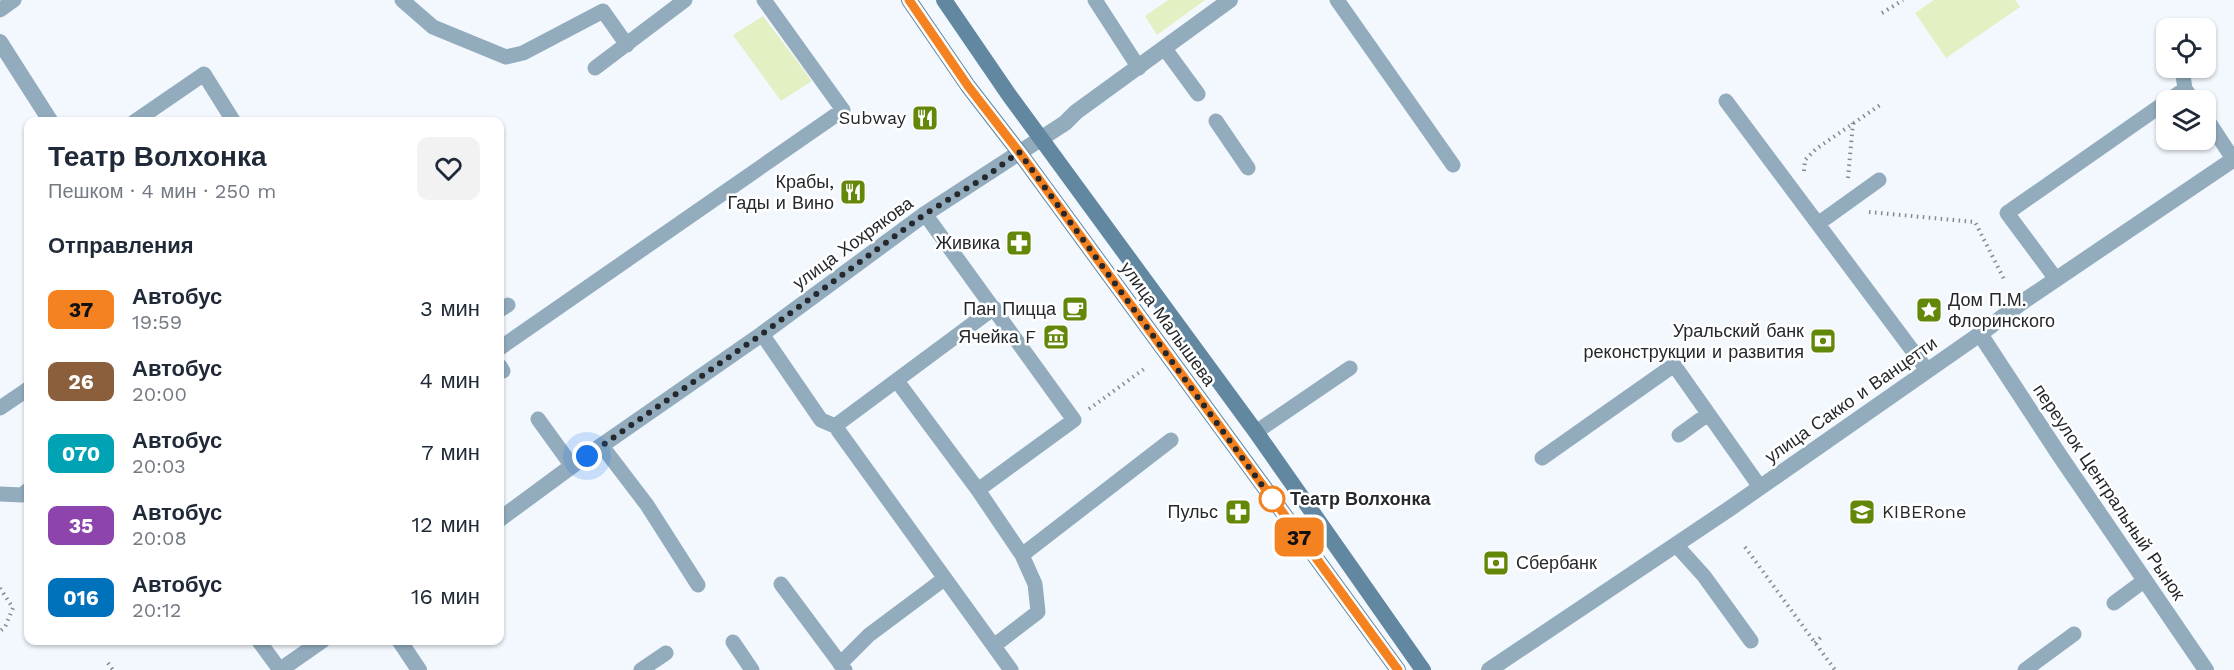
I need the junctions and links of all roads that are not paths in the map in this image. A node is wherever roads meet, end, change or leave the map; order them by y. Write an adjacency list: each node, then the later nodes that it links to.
1 (14, 0): 10 (lane)
2 (402, 0): 11 (lane)
3 (685, 0): 11 (lane)
4 (764, 0): 36 (lane)
5 (909, 0): 25 (main road, улица Малышева)
6 (944, 0): 24 (main road, улица Малышева)
7 (1095, 0): 15 (lane)
8 (1230, 0): 13 (street, улица Хохрякова)
9 (1337, 0): 27 (lane)
10 (0, 10)
11 (627, 45): 14 (lane)
12 (2, 48): 19 (street)
13 (1165, 48): 15 (street, улица Хохрякова); 16 (lane)
14 (595, 68)
15 (1139, 68): 24 (street, улица Хохрякова)
16 (1198, 94)
17 (1726, 100): 31 (lane)
18 (2156, 109): 32 (lane)
19 (48, 117)
20 (141, 117): 21 (lane)
21 (231, 117)
22 (1216, 121): 28 (lane)
23 (2216, 132): 26 (lane)
24 (1042, 138): 25 (street, улица Хохрякова); 45 (main road, улица Малышева)
25 (1019, 152): 30 (street, улица Хохрякова); 77 (main road, улица Малышева)
26 (2234, 159): 32 (street, улица Сакко и Ванцетти)
27 (1453, 165)
28 (1248, 168)
29 (1879, 180): 31 (lane)
30 (925, 214): 33 (lane); 34 (street, улица Хохрякова)
31 (1819, 223): 38 (lane)
32 (2056, 279): 35 (street, улица Сакко и Ванцетти)
33 (994, 308): 39 (lane); 52 (lane)
34 (762, 334): 44 (lane); 48 (street, улица Хохрякова)
35 (1980, 334): 38 (street, улица Сакко и Ванцетти); 59 (street, переулок Центральный Рынок)
36 (504, 345)
37 (1350, 368): 45 (lane)
38 (1927, 370): 51 (street, улица Сакко и Ванцетти)
39 (897, 381): 44 (lane); 52 (lane)
40 (24, 392): 41 (lane)
41 (0, 408)
42 (1708, 414): 46 (lane); 49 (lane); 51 (lane)
43 (538, 419): 50 (lane)
44 (836, 426): 58 (lane)
45 (1256, 432): 78 (main road, улица Малышева)
46 (1679, 435)
47 (1171, 440): 57 (lane)
48 (602, 446): 50 (street, улица Хохрякова); 61 (lane)
49 (1542, 458)
50 (572, 466): 55 (street, улица Хохрякова)
51 (1760, 487): 56 (street, улица Сакко и Ванцетти)
52 (978, 490): 57 (lane)
53 (24, 493): 54 (lane)
54 (0, 494)
55 (504, 516)
56 (1676, 545): 64 (lane); 79 (street, улица Сакко и Ванцетти)
57 (1022, 555): 69 (lane)
58 (944, 579): 69 (lane); 71 (lane)
59 (2145, 580): 62 (lane); 81 (street, переулок Центральный Рынок)
60 (781, 584): 71 (lane)
61 (698, 585)
62 (2114, 603)
63 (2074, 634): 80 (lane)
64 (1751, 640)
65 (734, 642): 75 (lane)
66 (262, 645): 72 (lane)
67 (316, 645): 72 (street)
68 (402, 645): 73 (street)
69 (995, 645): 76 (lane)
70 (666, 653): 74 (lane)
71 (842, 667)
72 (280, 670)
73 (419, 670)
74 (641, 670)
75 (753, 670)
76 (1011, 670)
77 (1398, 670)
78 (1423, 670)
79 (1489, 670)
80 (2025, 670)
81 (2206, 670)

